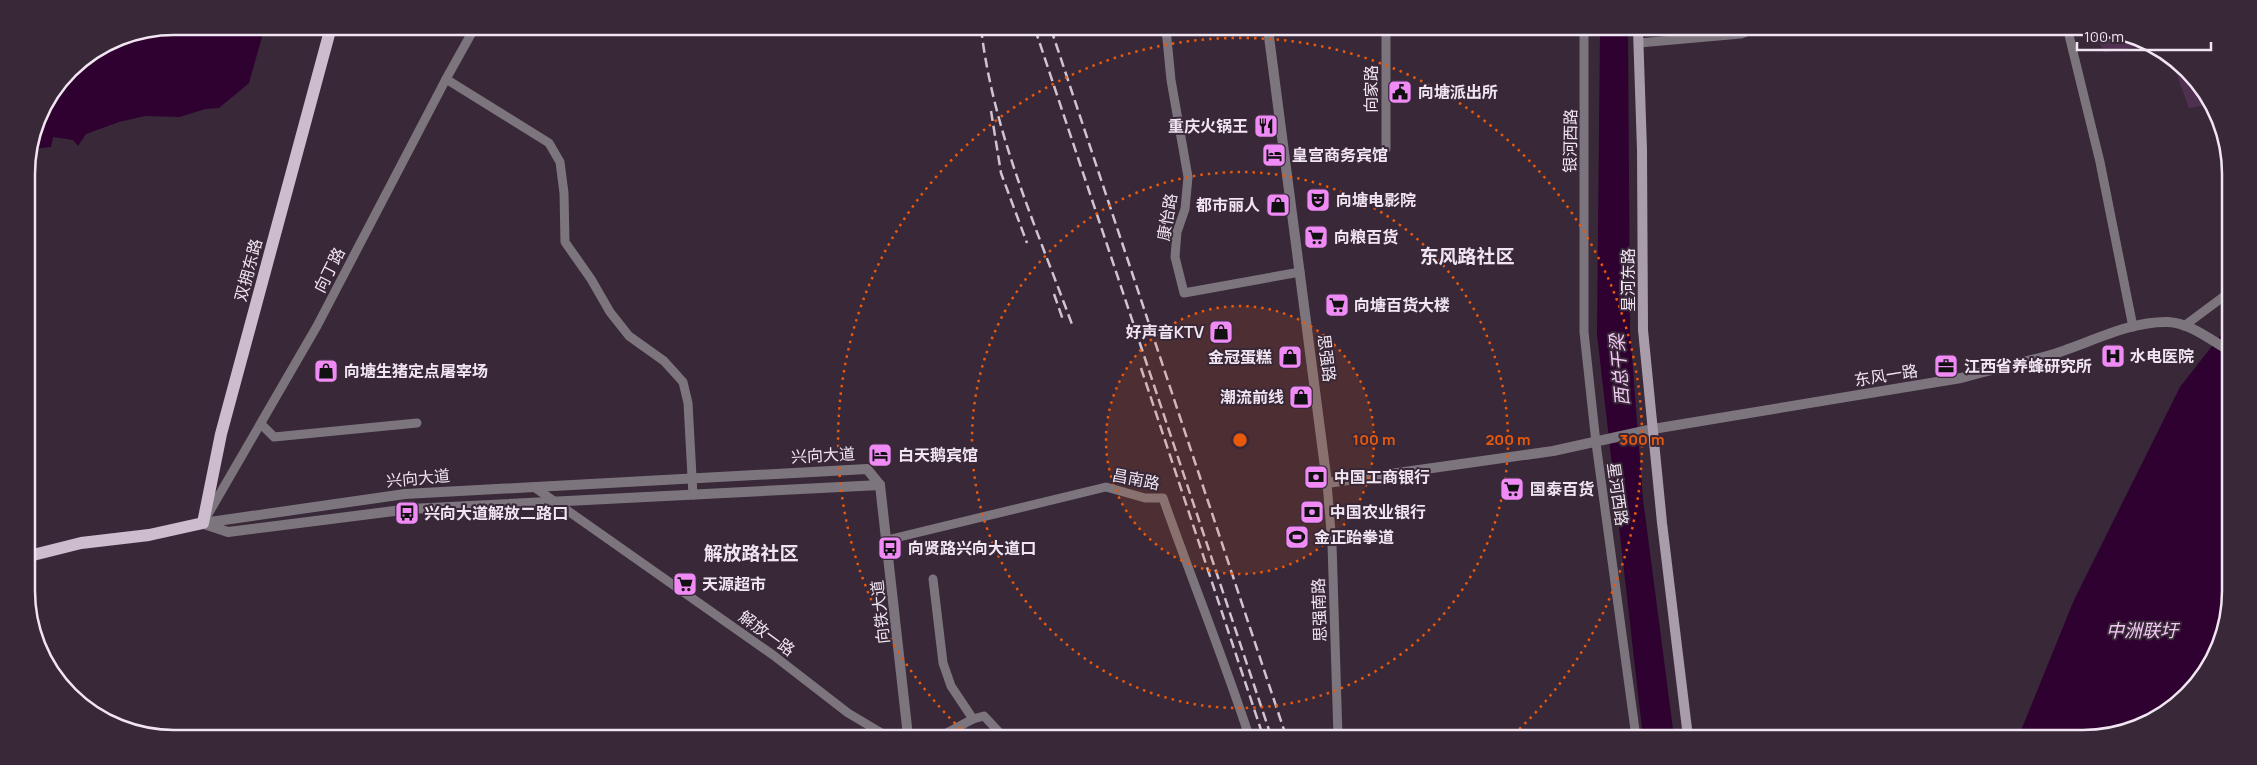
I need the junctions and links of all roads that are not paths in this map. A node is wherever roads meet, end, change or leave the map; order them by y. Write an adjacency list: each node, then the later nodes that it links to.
1 (329, 35): 29 (main road, 双拥东路)
2 (470, 35): 11 (street, 向丁路)
3 (1167, 35): 14 (street, 康怡路)
4 (1269, 35): 14 (street, 思强路)
5 (1386, 35): 12 (street, 向家路)
6 (1584, 35): 13 (street, 银河西路)
7 (1638, 35): 10 (main road, 星河东路)
8 (1730, 35): 10 (street)
9 (2069, 35): 17 (street)
10 (1638, 43): 21 (main road, 星河东路)
11 (446, 79): 20 (street, 向丁路); 23 (street)
12 (1386, 149)
13 (1584, 253): 22 (street, 星河西路)
14 (1300, 272): 24 (street, 思强路)
15 (2222, 298): 16 (street)
16 (2184, 326): 17 (street, 东风一路); 18 (street, 东风一路)
17 (2132, 327): 21 (street, 东风一路)
18 (2222, 346)
19 (417, 423): 20 (street)
20 (261, 424): 29 (street, 向丁路)
21 (1653, 429): 22 (street, 东风一路); 41 (main road, 星河东路)
22 (1596, 443): 24 (street); 40 (street, 星河西路)
23 (693, 478): 25 (street, 兴向大道); 26 (street, 兴向大道); 27 (street)
24 (1327, 483): 39 (street, 思强南路)
25 (880, 485): 27 (street, 兴向大道); 30 (street, 向铁大道)
26 (534, 486): 28 (street, 解放一路); 29 (street, 兴向大道)
27 (693, 494): 28 (street, 兴向大道)
28 (556, 502): 29 (street, 兴向大道); 34 (street, 解放一路)
29 (204, 523): 31 (main road, 兴向大道)
30 (888, 540): 35 (street, 向铁大道); 38 (street, 昌南路)
31 (35, 554)
32 (933, 579): 33 (street)
33 (973, 719): 36 (street); 37 (street)
34 (875, 730)
35 (907, 730)
36 (952, 730)
37 (997, 730)
38 (1247, 730)
39 (1338, 730)
40 (1635, 730)
41 (1687, 730)

